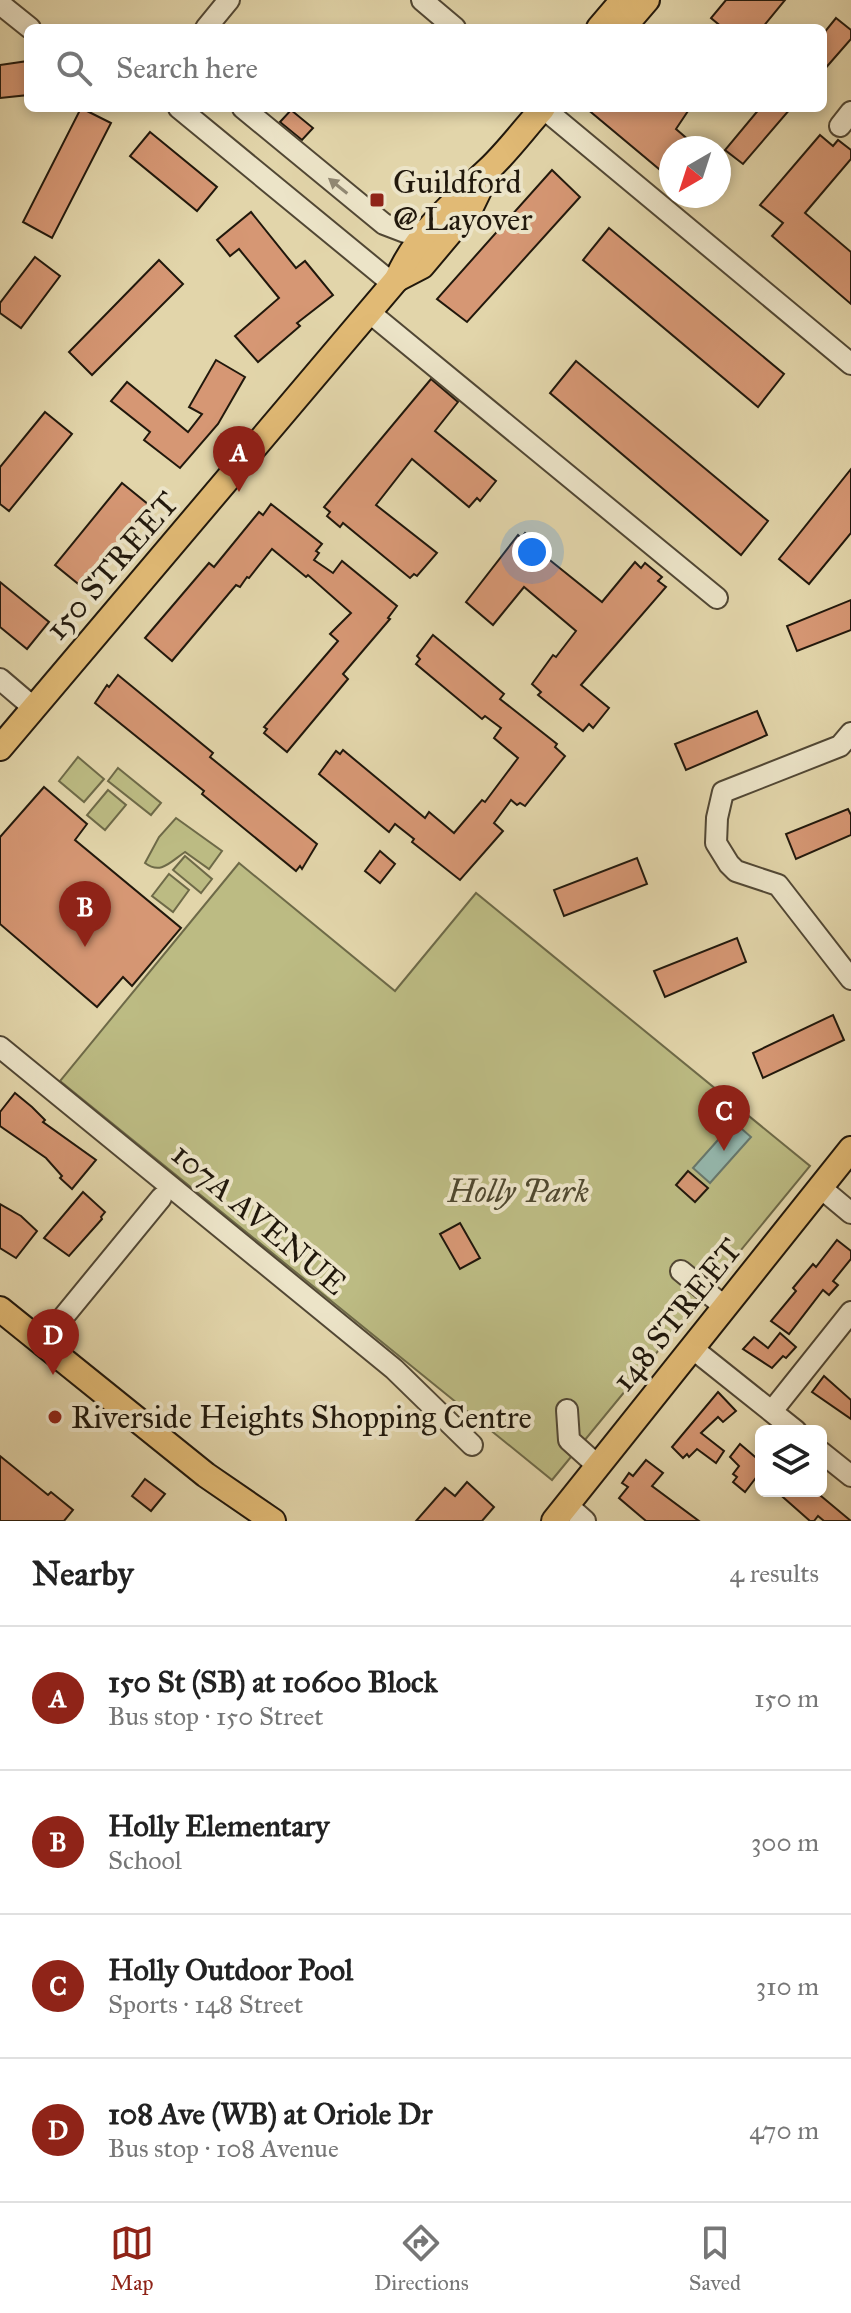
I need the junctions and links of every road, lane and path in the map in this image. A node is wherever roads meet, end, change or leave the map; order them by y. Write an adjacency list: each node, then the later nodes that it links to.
1 (229, 0): 8 (street)
2 (403, 0): 9 (street)
3 (422, 0): 10 (street)
4 (623, 0): 11 (main road)
5 (647, 0): 12 (main road)
6 (0, 4): 7 (street)
7 (25, 24)
8 (209, 24)
9 (430, 24)
10 (450, 24)
11 (602, 24)
12 (626, 24)
13 (184, 112): 19 (street)
14 (248, 112): 18 (street, one-way to 14)
15 (539, 112): 17 (main road, 150 STREET)
16 (548, 112): 21 (street)
17 (490, 168): 18 (main road, 150 STREET); 19 (main road, 150 STREET)
18 (429, 230): 19 (main road, 150 STREET)
19 (395, 282): 20 (main road, 150 STREET)
20 (369, 312): 22 (street); 24 (main road, 150 STREET)
21 (851, 364)
22 (717, 598)
23 (0, 679): 24 (street)
24 (34, 708): 26 (main road, 150 STREET)
25 (851, 733): 27 (street)
26 (0, 748)
27 (851, 979)
28 (0, 1047): 43 (street, 107A AVENUE)
29 (851, 1149): 30 (main road, 148 STREET)
30 (821, 1188): 32 (street); 34 (main road, 148 STREET)
31 (161, 1198): 38 (street)
32 (851, 1213)
33 (681, 1271): 34 (street)
34 (725, 1307): 39 (main road, 148 STREET)
35 (0, 1309): 38 (main road)
36 (851, 1312): 37 (street)
37 (844, 1336): 41 (street)
38 (42, 1343): 47 (main road)
39 (692, 1348): 41 (street); 45 (main road, 148 STREET)
40 (567, 1410): 45 (street)
41 (772, 1411): 42 (street)
42 (789, 1425)
43 (472, 1445)
44 (827, 1457): 46 (street)
45 (598, 1466): 48 (main road, 148 STREET)
46 (851, 1476)
47 (236, 1498): 49 (main road); 50 (main road)
48 (569, 1516)
49 (260, 1521)
50 (273, 1521)

